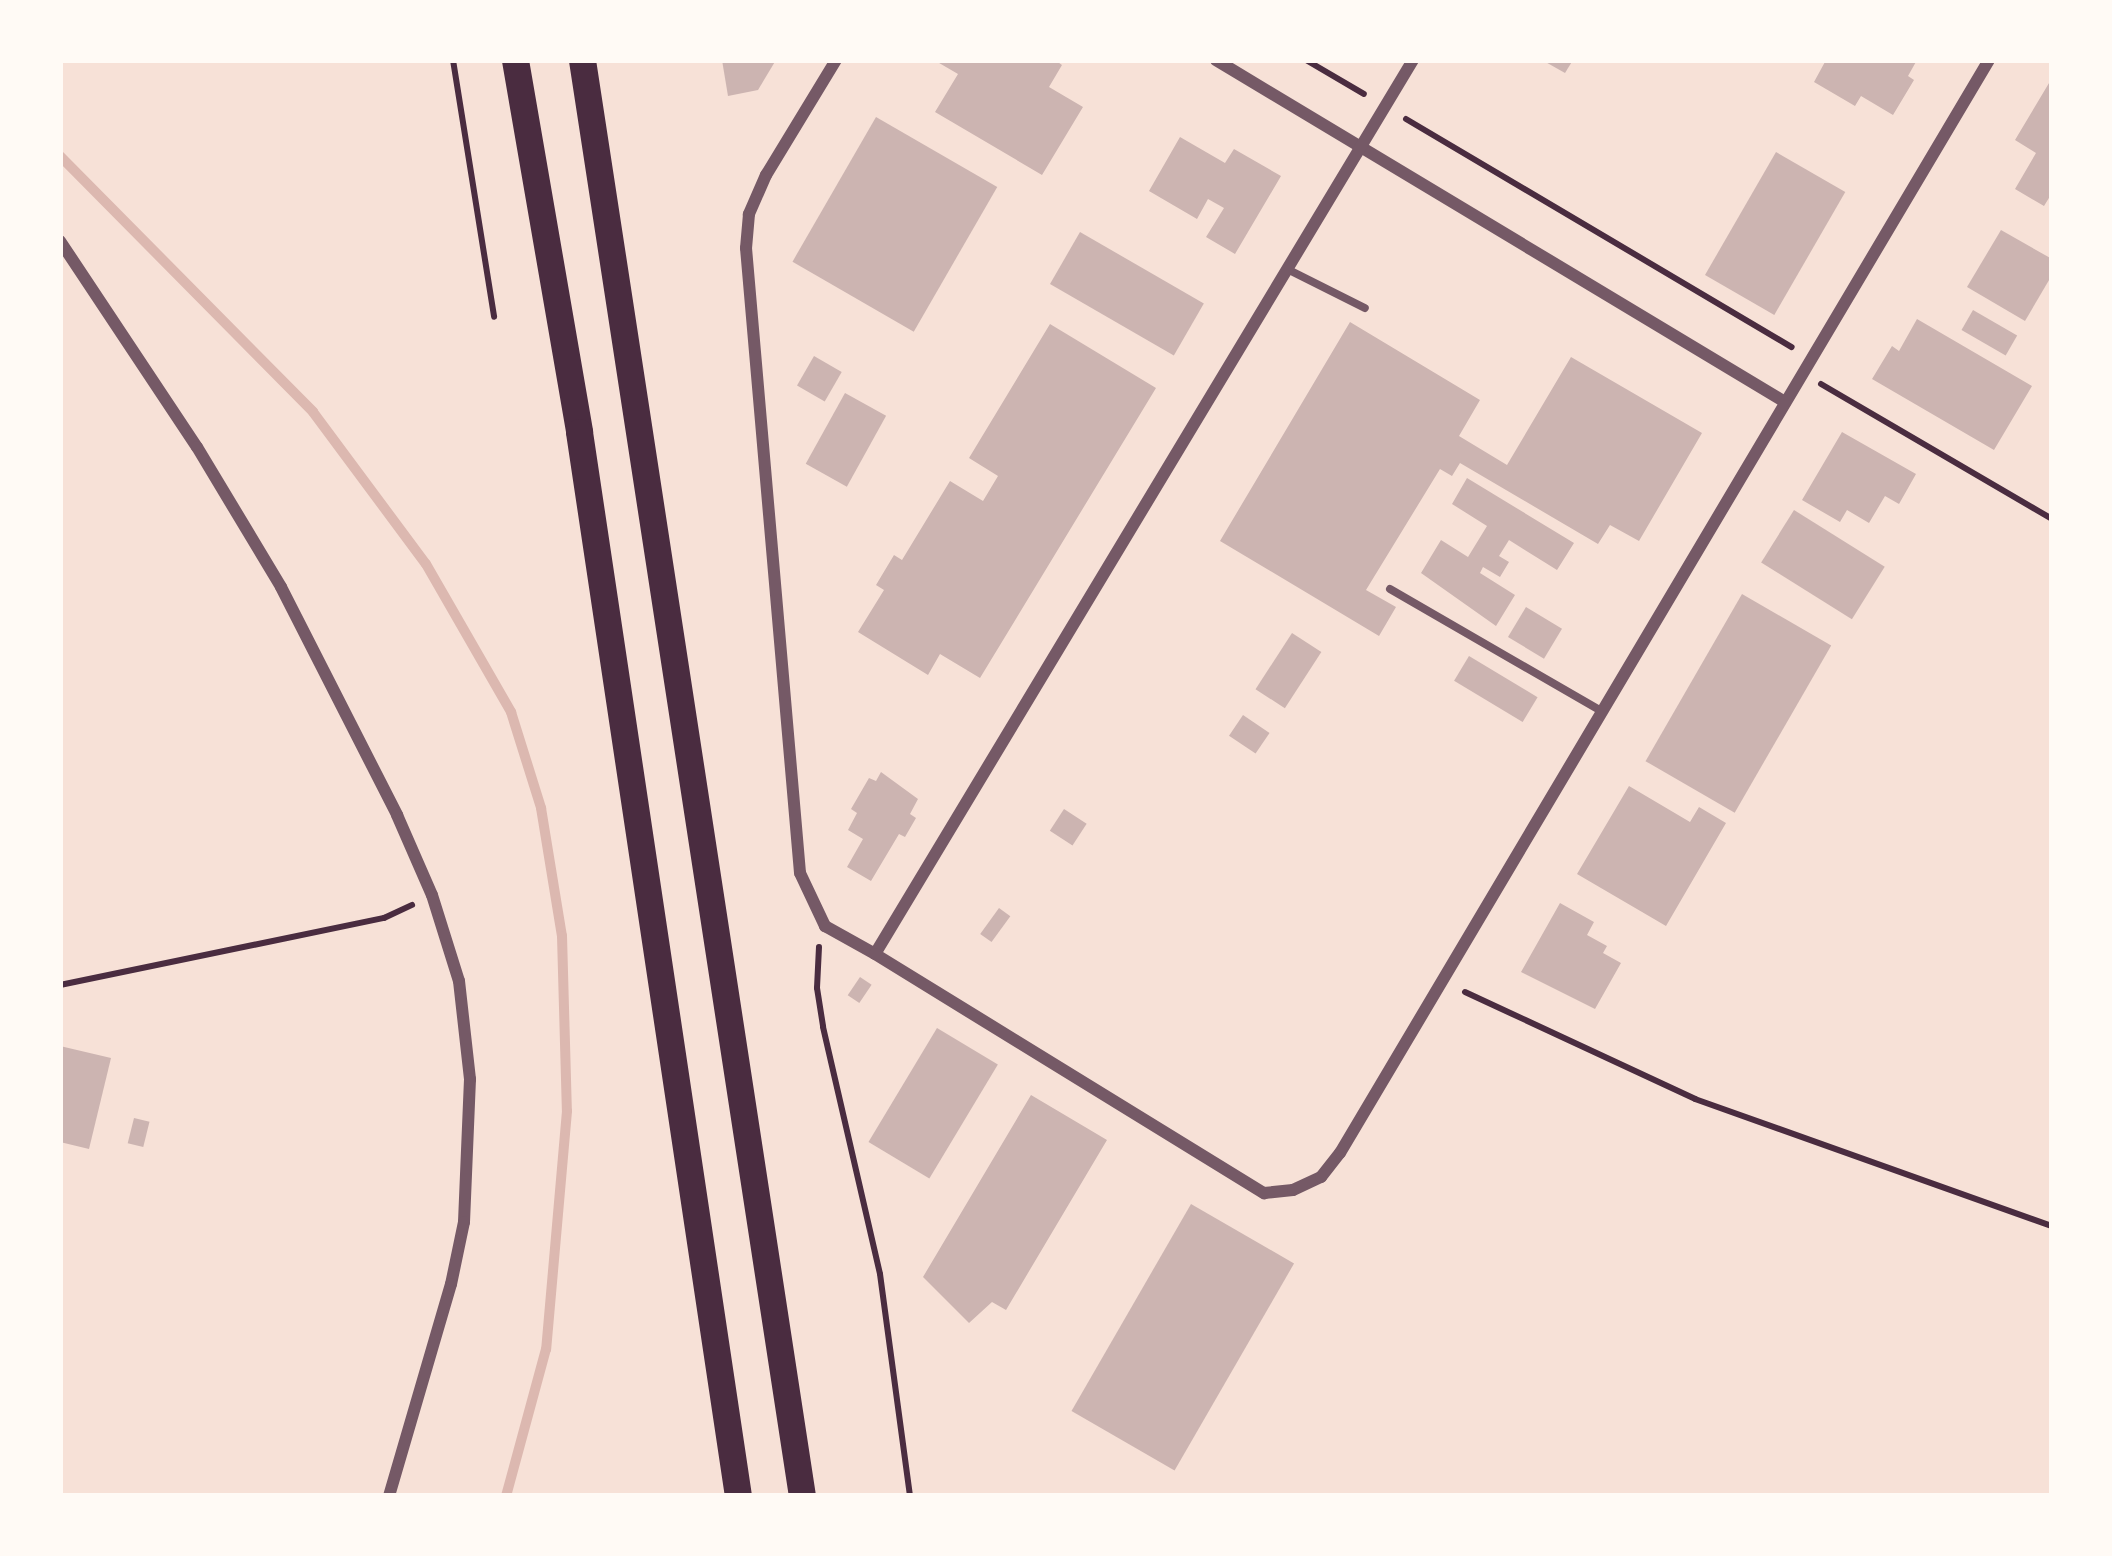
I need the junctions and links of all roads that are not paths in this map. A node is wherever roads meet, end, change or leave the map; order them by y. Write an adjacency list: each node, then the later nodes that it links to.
1 (515, 60): 16 (highway)
2 (583, 60): 17 (highway)
3 (836, 60): 14 (street)
4 (1216, 60): 7 (street)
5 (1413, 60): 7 (street)
6 (1989, 60): 11 (street)
7 (1361, 146): 9 (street); 11 (street)
8 (60, 241): 15 (street)
9 (1287, 269): 10 (lane); 14 (street)
10 (1365, 308)
11 (1785, 402): 13 (street)
12 (1390, 589): 13 (lane)
13 (1603, 712): 14 (street)
14 (875, 954)
15 (389, 1496)
16 (738, 1496)
17 (802, 1496)

